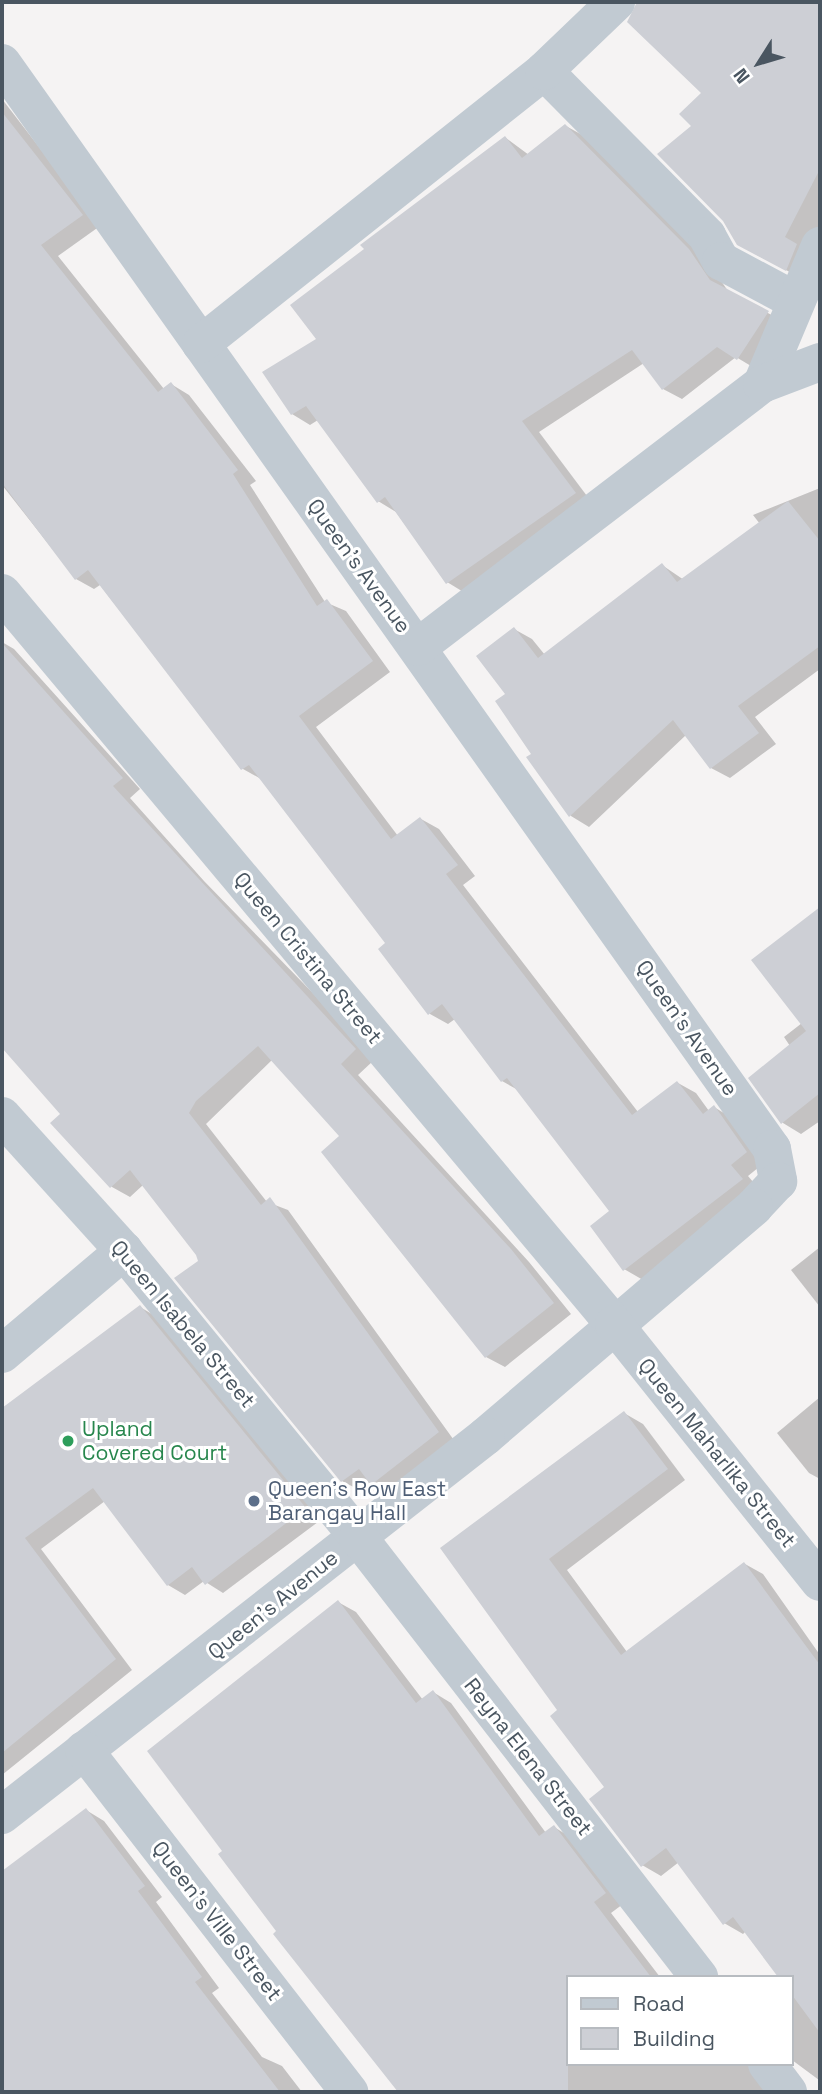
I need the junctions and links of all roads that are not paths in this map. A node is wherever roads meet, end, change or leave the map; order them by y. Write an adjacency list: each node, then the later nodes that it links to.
1 (616, 2): 3 (street)
2 (2, 63): 6 (street, Queen's Avenue)
3 (544, 71): 5 (street); 6 (street)
4 (820, 246): 5 (street)
5 (796, 301): 8 (street)
6 (201, 344): 10 (street, Queen's Avenue)
7 (820, 362): 8 (street)
8 (762, 384): 10 (street)
9 (2, 593): 13 (street, Queen Cristina Street)
10 (418, 647): 13 (street, Queen's Avenue)
11 (2, 1116): 12 (street, Queen Isabela Street)
12 (124, 1251): 14 (street); 15 (street, Queen Isabela Street)
13 (614, 1324): 15 (street, Queen's Avenue); 16 (street, Queen Maharlika Street)
14 (2, 1354)
15 (358, 1537): 17 (street, Queen's Avenue); 19 (street, Reyna Elena Street)
16 (820, 1582)
17 (84, 1750): 18 (street, Queen's Avenue); 21 (street, Queen's Ville Street)
18 (2, 1815)
19 (697, 1975)
20 (769, 2066): 22 (street)
21 (349, 2092)
22 (789, 2092)

